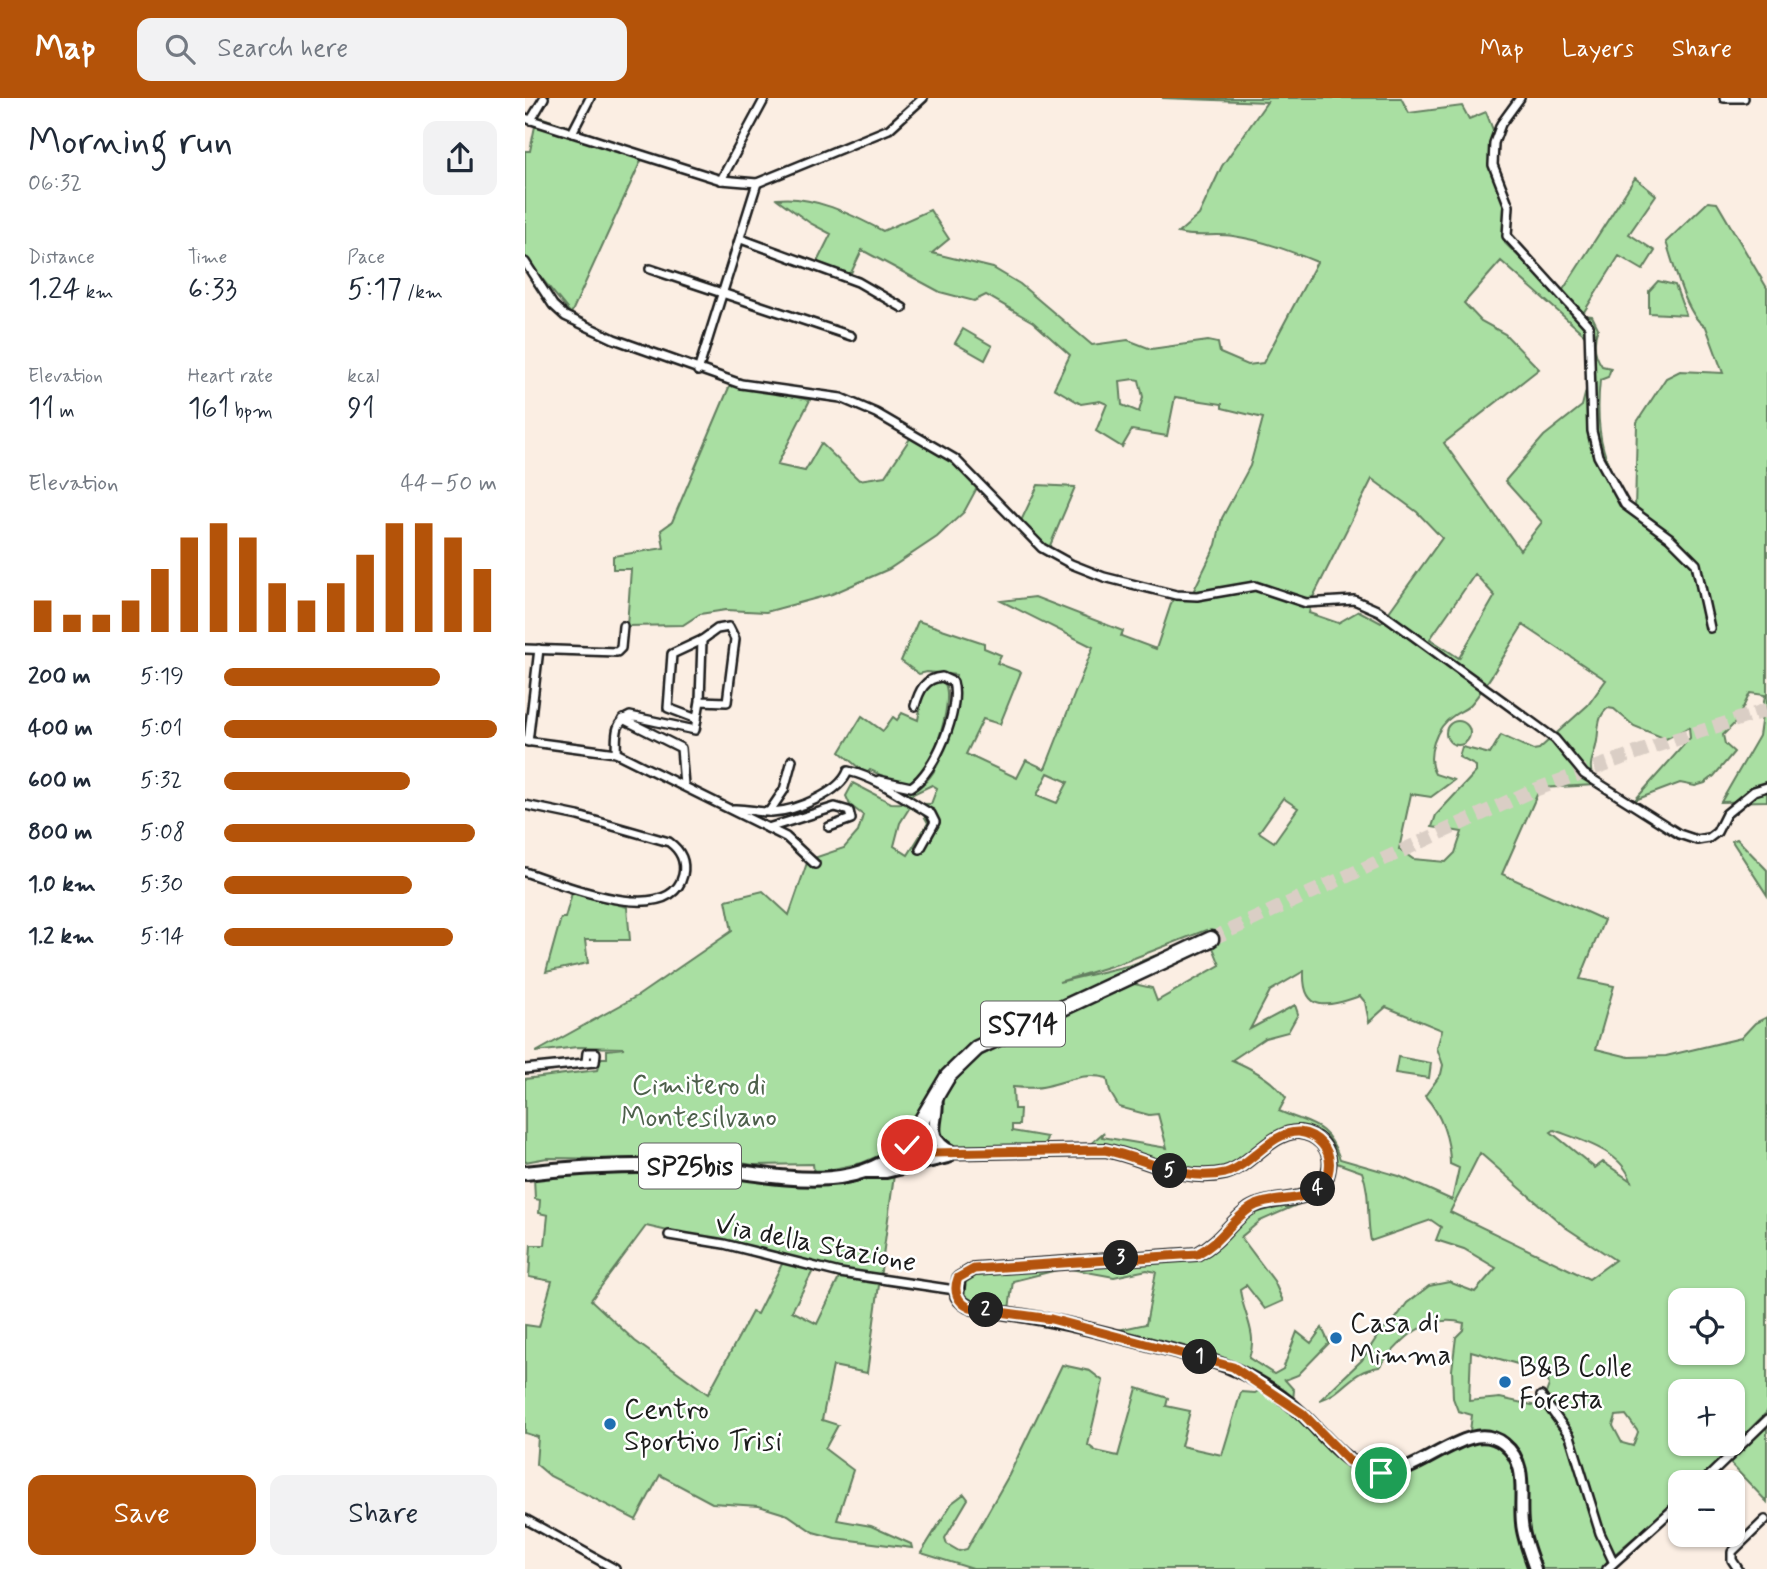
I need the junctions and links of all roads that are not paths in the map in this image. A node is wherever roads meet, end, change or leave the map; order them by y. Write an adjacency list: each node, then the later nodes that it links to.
1 (544, 98): 8 (street)
2 (590, 98): 9 (street)
3 (765, 98): 10 (street)
4 (923, 98): 11 (street)
5 (1520, 98): 20 (street)
6 (1724, 98): 7 (street)
7 (1744, 98)
8 (528, 119): 9 (street)
9 (572, 133): 10 (street)
10 (721, 180): 11 (street)
11 (757, 183): 12 (street)
12 (741, 239): 15 (street); 16 (street)
13 (525, 262): 18 (street)
14 (650, 268): 15 (street)
15 (723, 294): 17 (street); 18 (street)
16 (903, 308)
17 (851, 336)
18 (698, 370): 33 (street)
19 (623, 626): 23 (street)
20 (1710, 628)
21 (702, 640): 24 (street); 24 (street); 27 (street)
22 (525, 649): 23 (street)
23 (539, 649): 28 (street)
24 (700, 701): 27 (street)
25 (915, 706): 31 (street)
26 (623, 719): 27 (street); 29 (street); 32 (street)
27 (697, 719)
28 (526, 741): 29 (street)
29 (616, 753): 32 (street)
30 (792, 760): 36 (street)
31 (872, 778): 36 (street); 39 (street)
32 (684, 785): 35 (street)
33 (1767, 787)
34 (525, 805): 41 (street)
35 (729, 809): 36 (street); 38 (street)
36 (769, 812)
37 (829, 827): 38 (street)
38 (768, 828): 40 (street)
39 (920, 849)
40 (815, 864)
41 (525, 872)
42 (1211, 939): 45 (highway, SS714)
43 (586, 1062): 44 (street)
44 (525, 1069)
45 (936, 1096): 46 (highway, SS714); 47 (street)
46 (907, 1145): 47 (street, SP25bis); 48 (main road, SP25bis)
47 (948, 1155): 48 (street, SP25bis); 51 (street, SP25bis)
48 (854, 1172): 49 (main road, SP25bis)
49 (525, 1173)
50 (669, 1235): 51 (street, Via della Stazione)
51 (955, 1290): 60 (street)
52 (1541, 1396): 58 (street)
53 (1767, 1420): 54 (street)
54 (1715, 1470)
55 (1668, 1513): 58 (street)
56 (525, 1519): 59 (street)
57 (1765, 1520): 62 (street)
58 (1613, 1561): 61 (street)
59 (615, 1569)
60 (1535, 1569)
61 (1608, 1569)
62 (1738, 1569)

